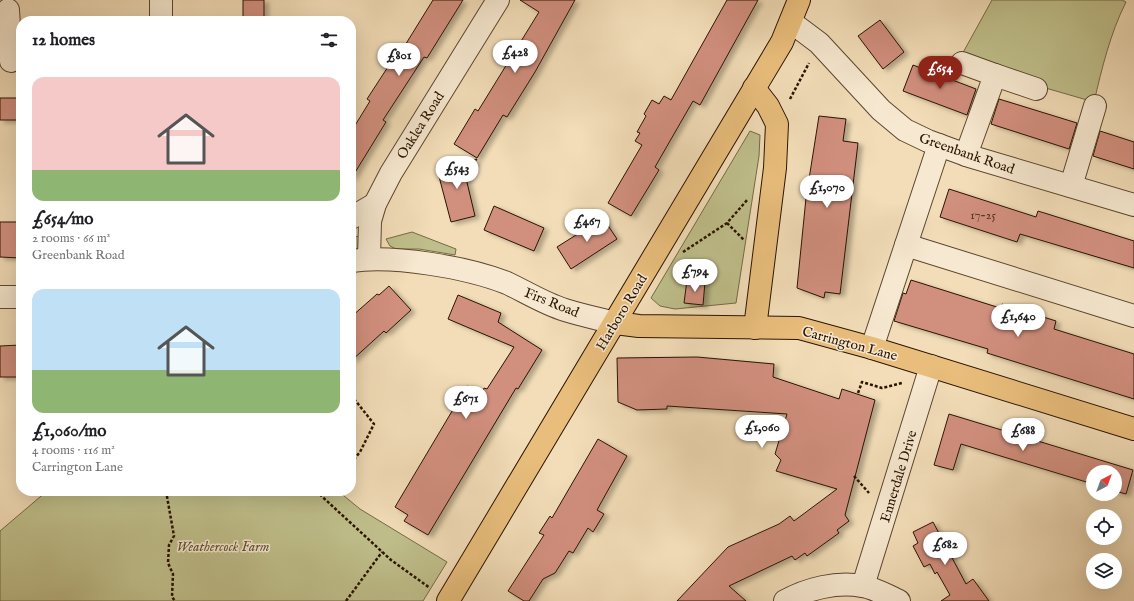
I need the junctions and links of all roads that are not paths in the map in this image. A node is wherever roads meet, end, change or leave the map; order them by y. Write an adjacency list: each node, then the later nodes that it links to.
1 (161, 0): 5 (street)
2 (498, 0): 17 (street, Oaklea Road)
3 (799, 0): 6 (main road)
4 (8, 10): 7 (street)
5 (161, 16)
6 (791, 22): 11 (main road, Harboro Road); 14 (street, Greenbank Road)
7 (16, 36): 8 (street)
8 (11, 61)
9 (962, 62): 10 (street)
10 (995, 75): 12 (street); 15 (street)
11 (754, 88): 25 (main road, Harboro Road); 26 (main road)
12 (1036, 89)
13 (1095, 106): 16 (street)
14 (939, 145): 15 (street, Greenbank Road); 20 (street)
15 (966, 155): 16 (street, Greenbank Road)
16 (1071, 186): 18 (street, Greenbank Road)
17 (375, 204): 19 (street); 21 (street, Oaklea Road)
18 (1134, 205)
19 (356, 215)
20 (906, 245): 24 (street); 27 (street)
21 (360, 260): 25 (street, Firs Road)
22 (0, 297): 23 (street)
23 (16, 297)
24 (1134, 316)
25 (615, 323): 26 (main road, Firs Road); 31 (main road, Harboro Road)
26 (755, 328): 27 (main road, Carrington Lane)
27 (872, 348): 28 (main road, Carrington Lane)
28 (922, 363): 29 (main road, Carrington Lane); 30 (street, Ennerdale Drive)
29 (1134, 429)
30 (863, 586): 32 (street); 33 (street)
31 (448, 600)
32 (785, 601)
33 (899, 601)

